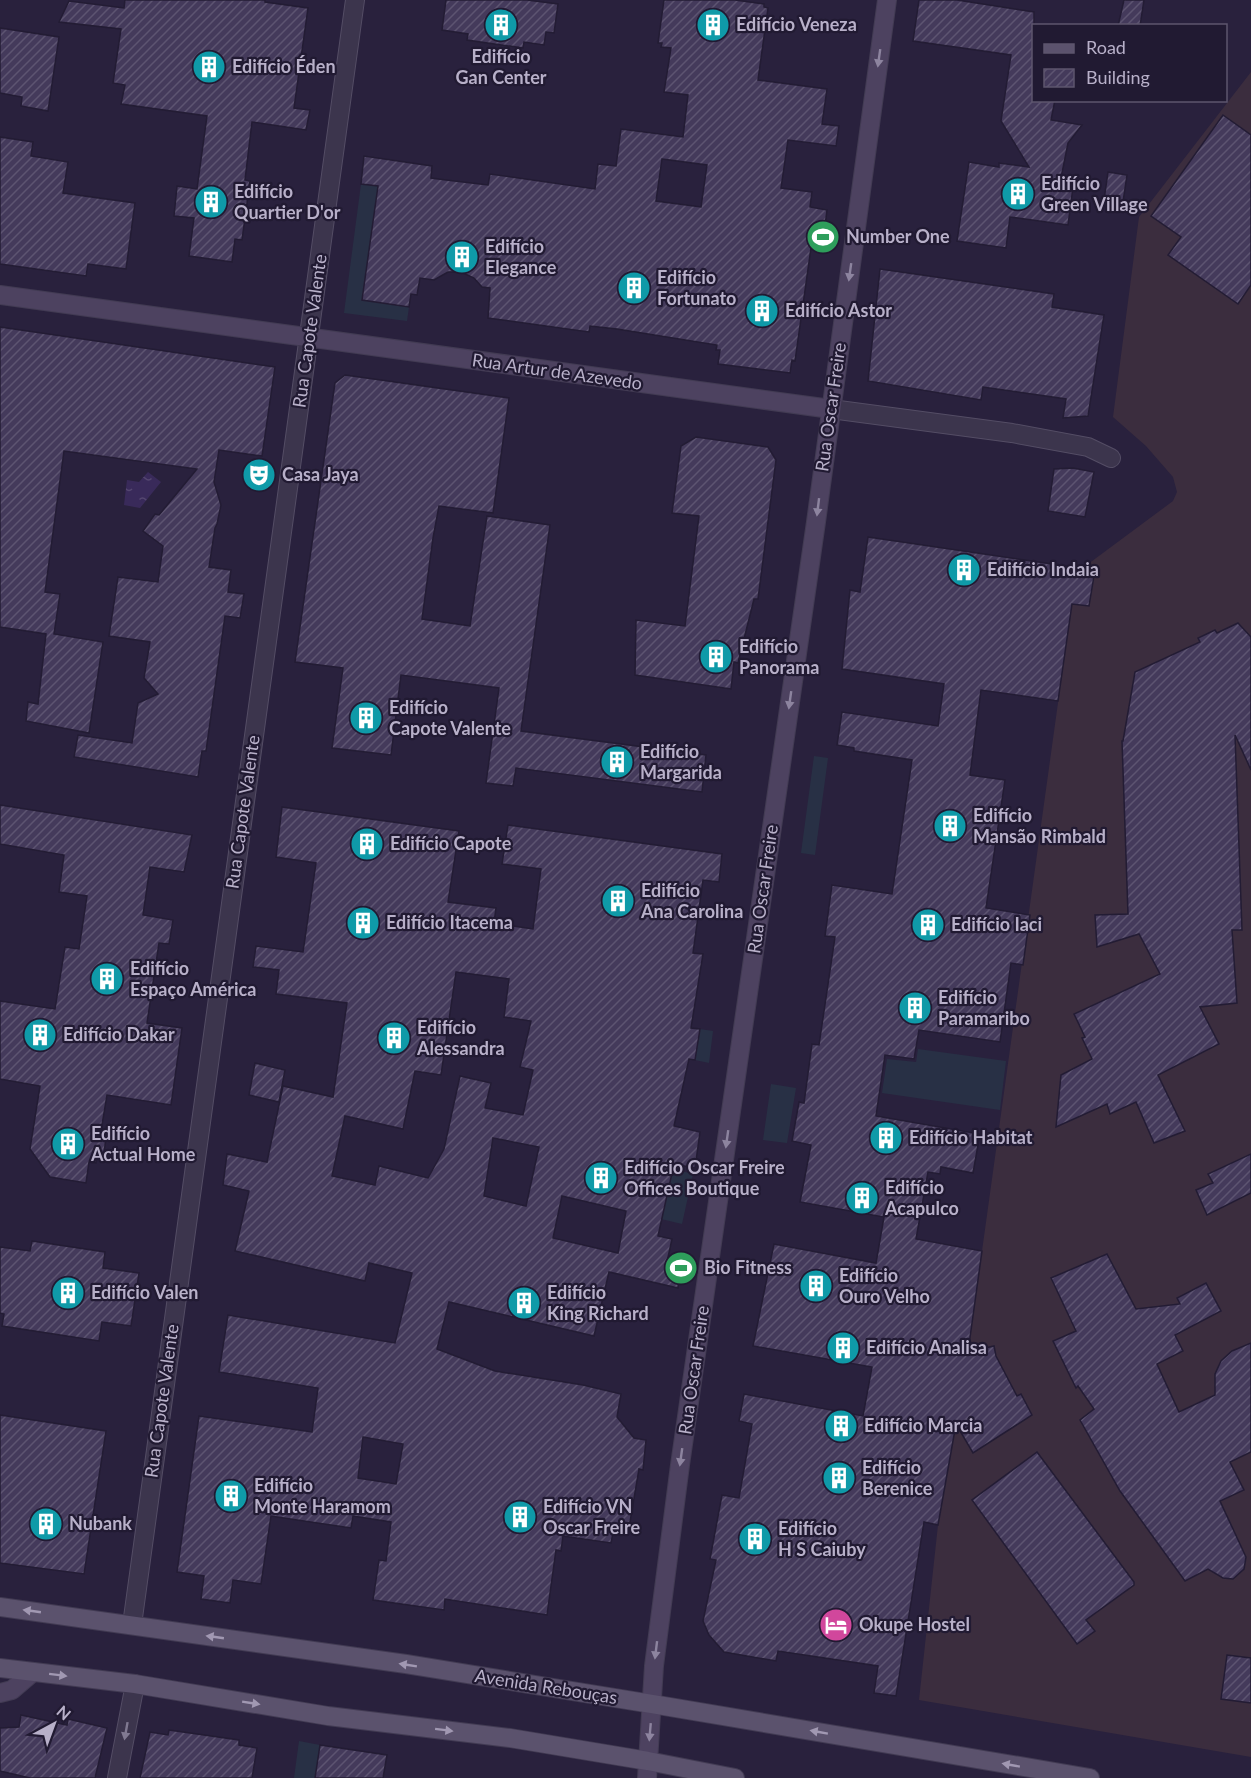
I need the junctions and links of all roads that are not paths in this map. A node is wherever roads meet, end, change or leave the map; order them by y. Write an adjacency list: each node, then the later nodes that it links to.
1 (355, 0): 4 (street, Rua Capote Valente)
2 (887, 0): 5 (street, Rua Oscar Freire, one-way to 5)
3 (0, 295): 4 (street, Rua Artur de Azevedo)
4 (309, 338): 5 (street, Rua Artur de Azevedo); 8 (street, Rua Capote Valente)
5 (831, 409): 6 (street, Rua Artur de Azevedo); 13 (street, Rua Oscar Freire, one-way to 13)
6 (1111, 458)
7 (0, 1607): 8 (main road, Avenida Rebouças, one-way to 7)
8 (132, 1625): 13 (main road, Avenida Rebouças, one-way to 8)
9 (0, 1668): 10 (main road)
10 (33, 1672): 11 (main road, one-way to 11); 12 (street)
11 (135, 1684): 14 (main road, one-way to 14); 15 (street, one-way to 15)
12 (0, 1693)
13 (652, 1704): 14 (street, Rua Oscar Freire, one-way to 14); 17 (main road, Avenida Rebouças, one-way to 13)
14 (647, 1769): 16 (main road)
15 (117, 1778)
16 (735, 1778)
17 (1090, 1778)

